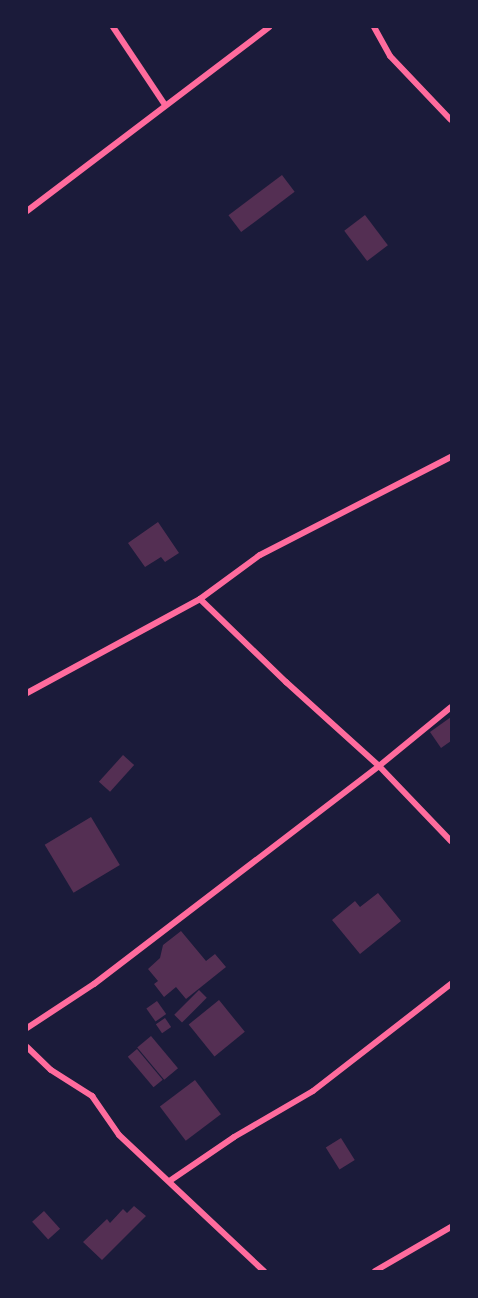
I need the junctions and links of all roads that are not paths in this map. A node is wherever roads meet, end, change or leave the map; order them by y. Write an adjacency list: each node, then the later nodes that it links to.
1 (113, 27): 4 (street)
2 (269, 27): 4 (street)
3 (374, 27): 5 (street)
4 (165, 105): 6 (street)
5 (451, 120)
6 (27, 211)
7 (451, 457): 8 (street)
8 (200, 599): 9 (street); 11 (street)
9 (27, 693)
10 (451, 707): 11 (street)
11 (379, 766): 12 (street); 14 (street)
12 (451, 841)
13 (451, 984): 16 (street)
14 (27, 1028)
15 (27, 1047): 16 (street)
16 (171, 1180): 18 (street)
17 (451, 1227): 19 (street)
18 (264, 1271)
19 (375, 1271)

